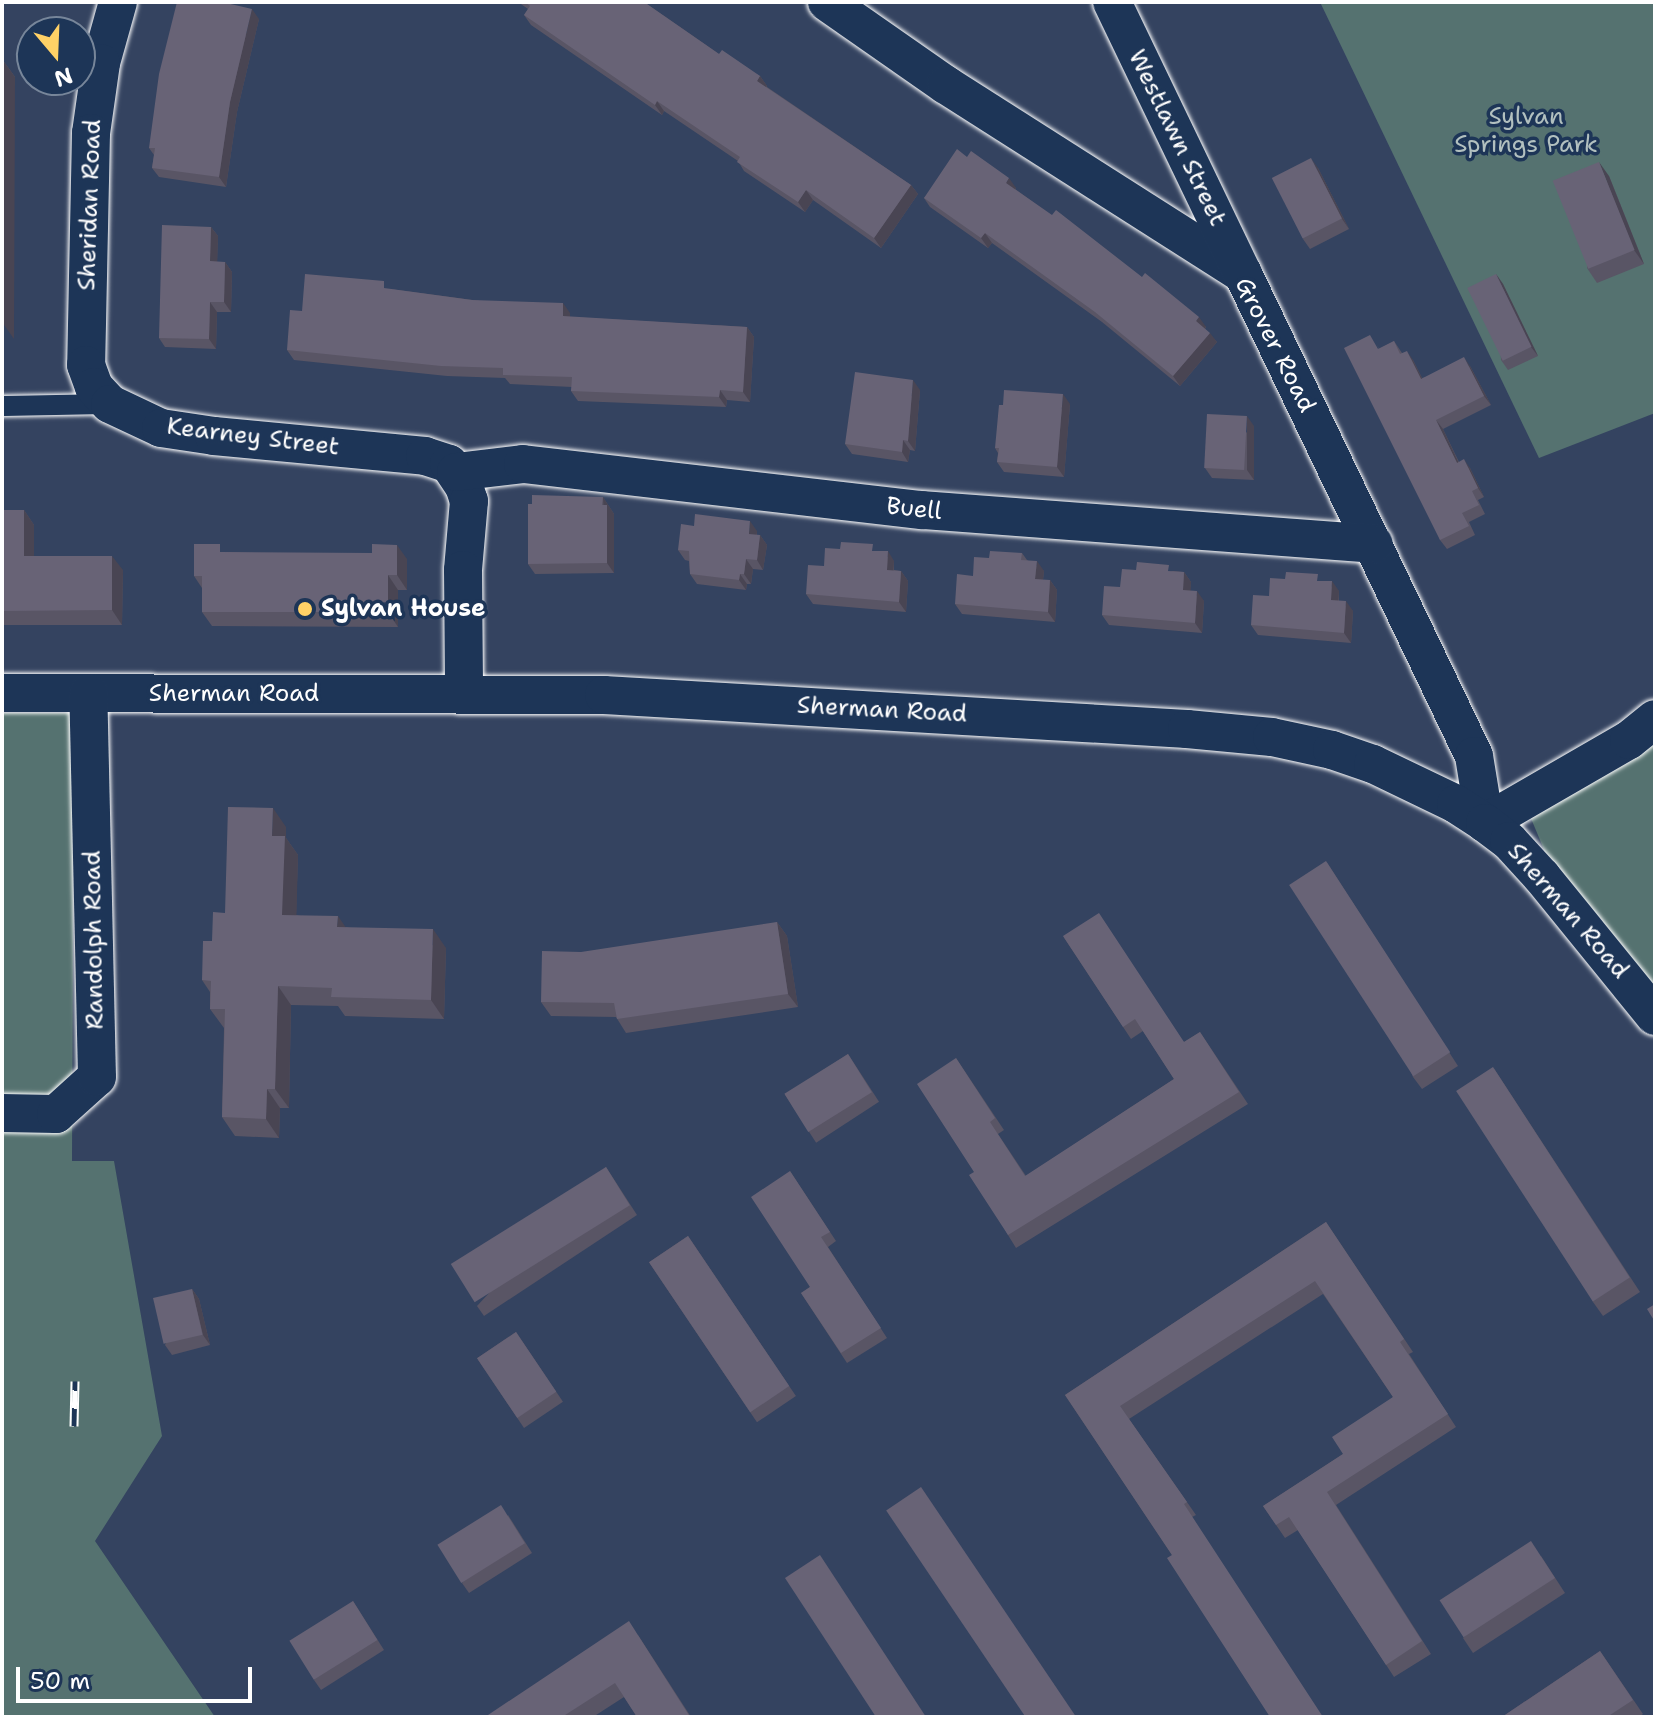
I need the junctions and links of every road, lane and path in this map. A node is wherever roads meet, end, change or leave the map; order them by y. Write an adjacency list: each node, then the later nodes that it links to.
1 (118, 2): 5 (street, Sheridan Road)
2 (827, 2): 4 (street, Grover Road)
3 (1112, 2): 4 (street, Westlawn Street)
4 (1243, 274): 8 (street, Grover Road)
5 (110, 404): 6 (lane, Kearney Street); 7 (street, Kearney Street)
6 (2, 406)
7 (456, 472): 8 (street, Buell); 11 (street)
8 (1374, 544): 13 (street, Grover Road)
9 (2, 693): 10 (street, Sherman Road)
10 (88, 693): 11 (street, Sherman Road); 15 (street, Randolph Road)
11 (464, 694): 13 (street, Sherman Road)
12 (1655, 719): 13 (street)
13 (1485, 823): 14 (street, Sherman Road)
14 (1655, 1016)
15 (2, 1113)

